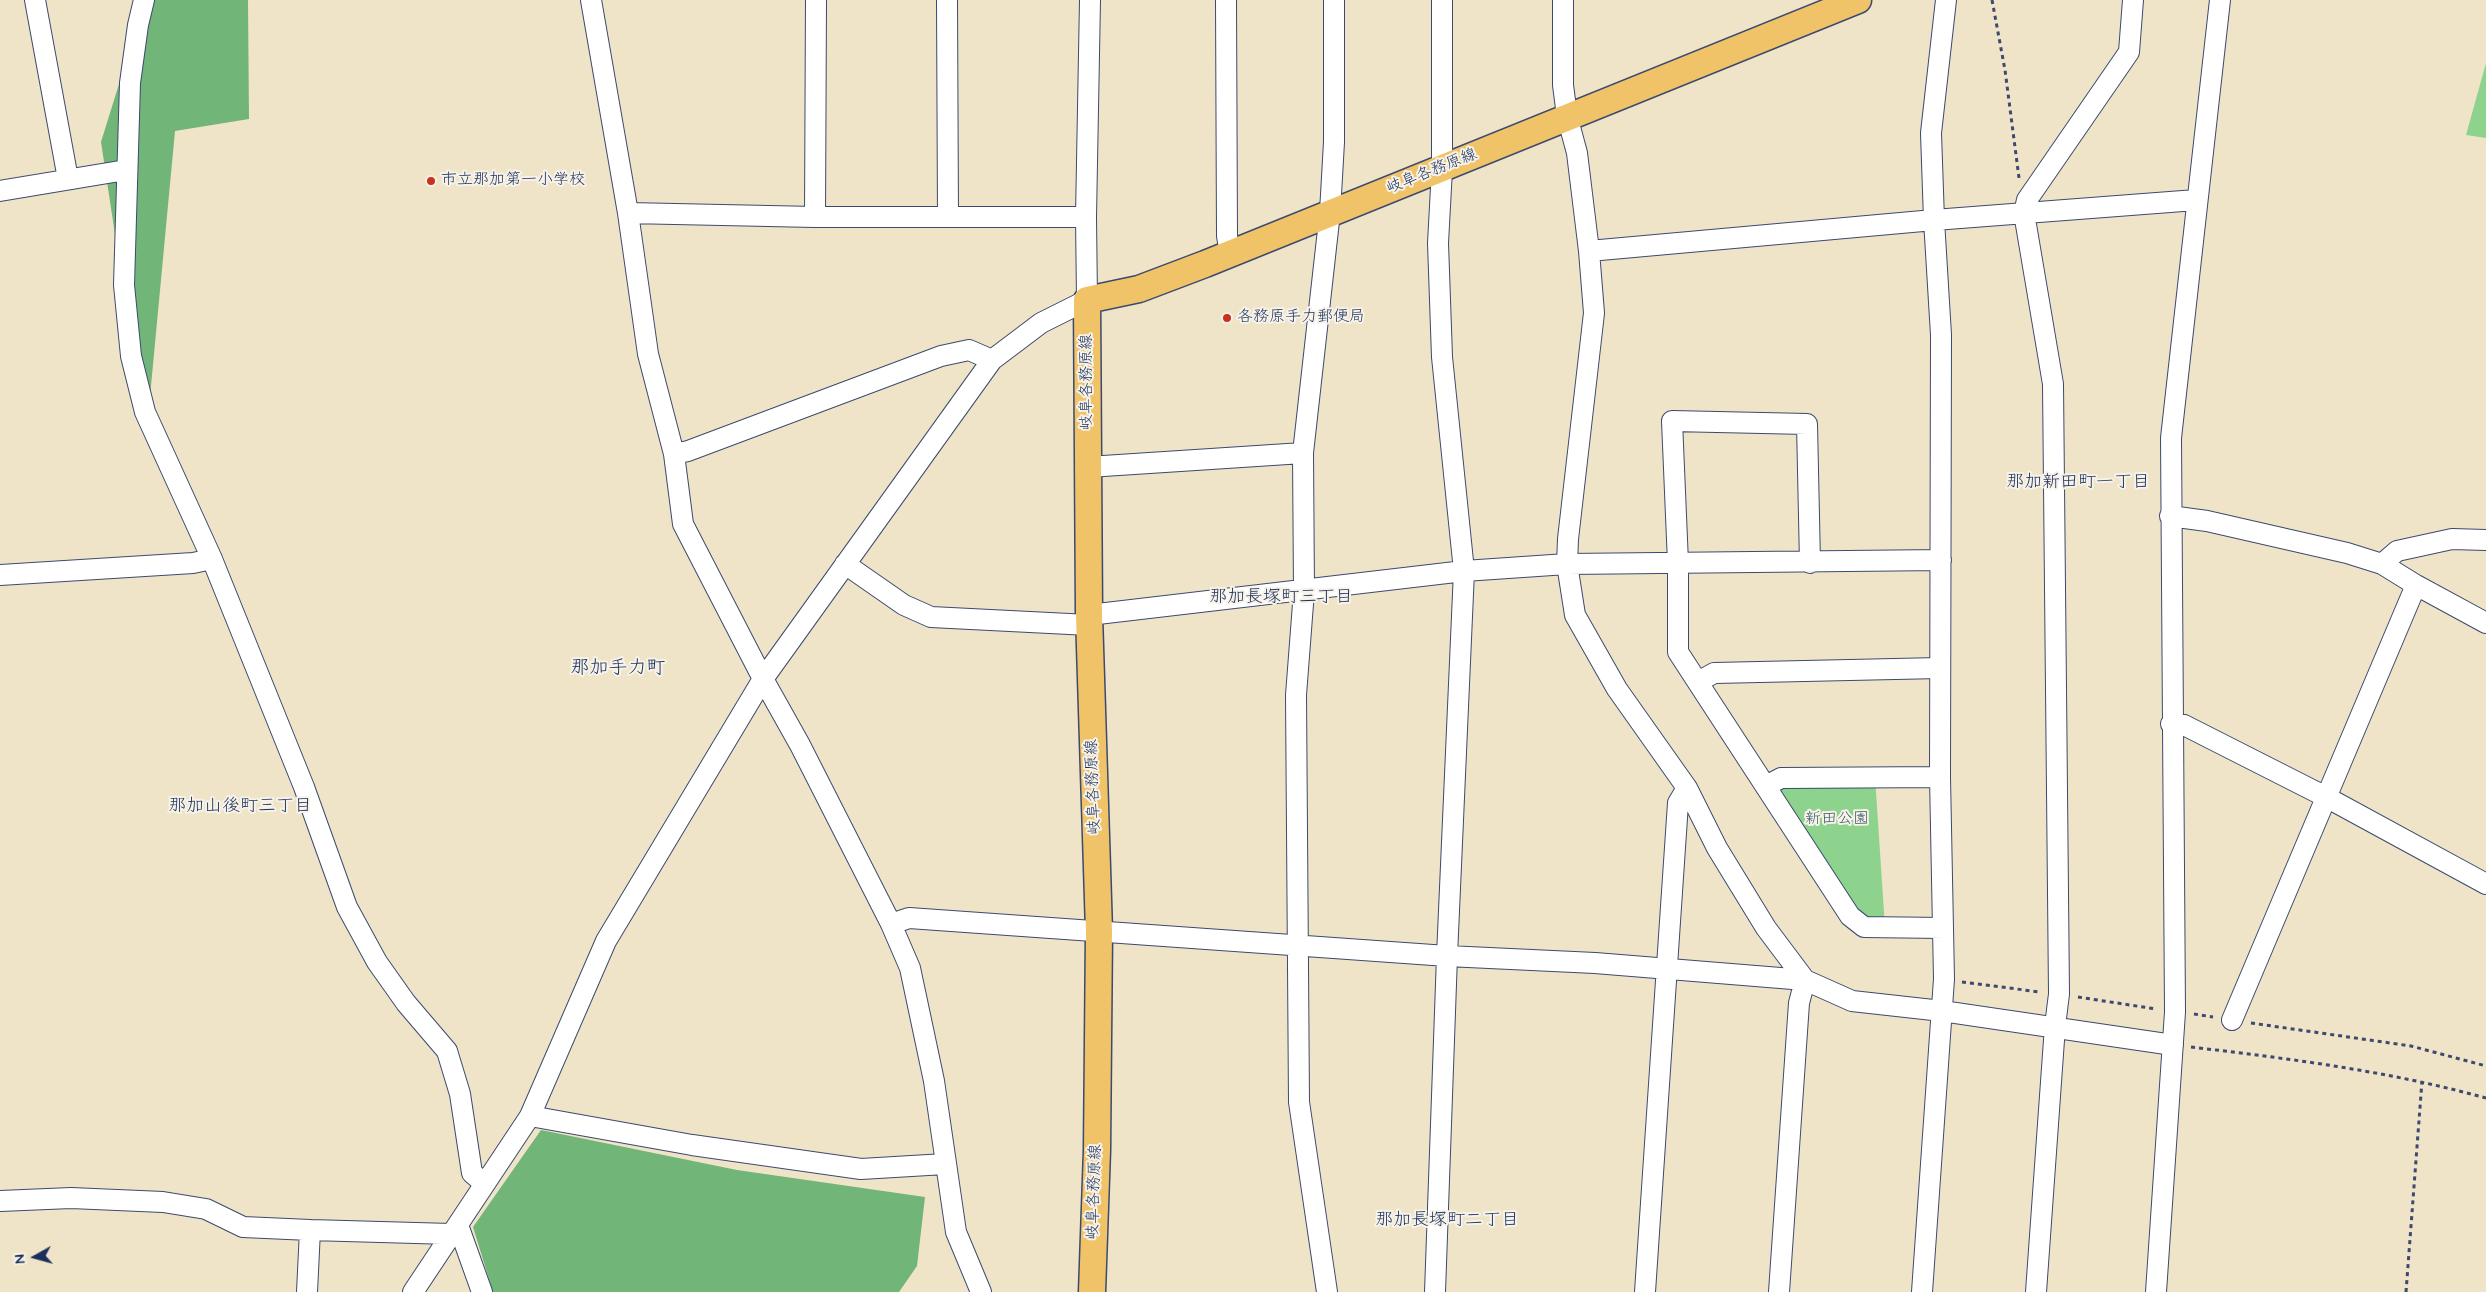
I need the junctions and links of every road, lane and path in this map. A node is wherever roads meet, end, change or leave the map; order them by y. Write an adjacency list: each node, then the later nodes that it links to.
1 (35, 0): 19 (street)
2 (144, 0): 18 (street)
3 (591, 0): 23 (street)
4 (816, 0): 25 (street)
5 (947, 0): 26 (street)
6 (1090, 0): 27 (street)
7 (1226, 0): 30 (street)
8 (1334, 0): 22 (street)
9 (1442, 0): 17 (street)
10 (1563, 0): 16 (street)
11 (1858, 0): 16 (main road, 岐阜各務原線)
12 (1946, 0): 28 (street)
13 (1992, 0): 24 (path)
14 (2133, 0): 24 (street)
15 (2220, 0): 21 (street)
16 (1567, 116): 17 (main road, 岐阜各務原線); 29 (street)
17 (1442, 169): 22 (main road, 岐阜各務原線); 45 (street)
18 (126, 170): 19 (street); 38 (street)
19 (68, 179): 20 (street)
20 (0, 191)
21 (2196, 200): 24 (street); 36 (street)
22 (1330, 212): 30 (main road, 岐阜各務原線); 33 (street)
23 (628, 213): 25 (street); 34 (street)
24 (2024, 213): 28 (street); 69 (street)
25 (815, 216): 26 (street)
26 (948, 217): 27 (street)
27 (1086, 217): 31 (street)
28 (1934, 220): 29 (street); 39 (street)
29 (1589, 251): 43 (street)
30 (1230, 253): 31 (main road, 岐阜各務原線)
31 (1088, 300): 32 (street); 35 (main road, 岐阜各務原線)
32 (992, 360): 34 (street); 42 (street)
33 (1303, 453): 35 (street); 48 (street)
34 (674, 454): 52 (street)
35 (1088, 467): 49 (main road, 岐阜各務原線)
36 (2170, 516): 44 (street); 54 (street)
37 (2486, 540): 44 (street)
38 (212, 559): 46 (street); 75 (street)
39 (1941, 560): 41 (street); 51 (street)
40 (1678, 563): 41 (street); 41 (street); 43 (street); 53 (street)
41 (1810, 563)
42 (845, 564): 49 (street); 52 (street)
43 (1567, 564): 45 (street); 57 (street)
44 (2382, 564): 47 (street)
45 (1464, 571): 48 (street); 64 (street)
46 (0, 575)
47 (2416, 585): 50 (street); 58 (street)
48 (1304, 591): 49 (street); 63 (street)
49 (1089, 620): 62 (main road, 岐阜各務原線)
50 (2486, 623)
51 (1940, 668): 53 (street); 55 (street)
52 (763, 679): 60 (street); 73 (street)
53 (1698, 682): 56 (street)
54 (2171, 724): 58 (street); 70 (street)
55 (1940, 777): 56 (street); 61 (street)
56 (1766, 786): 61 (street)
57 (1687, 788): 65 (street); 66 (street)
58 (2326, 797): 59 (street); 68 (street)
59 (2486, 884)
60 (891, 924): 62 (street); 74 (street)
61 (1943, 928): 67 (street)
62 (1099, 931): 63 (street); 83 (main road, 岐阜各務原線)
63 (1300, 946): 64 (street); 84 (street)
64 (1447, 956): 65 (street); 85 (street)
65 (1666, 969): 66 (street); 86 (street)
66 (1805, 980): 67 (street); 87 (street)
67 (1942, 1011): 69 (street); 88 (street)
68 (2232, 1020)
69 (2055, 1026): 70 (street); 89 (street)
70 (2173, 1045): 71 (path); 90 (street)
71 (2422, 1081): 72 (path); 91 (path)
72 (2486, 1098)
73 (530, 1116): 74 (street); 75 (street)
74 (945, 1164): 82 (street)
75 (485, 1184): 78 (street)
76 (0, 1201): 77 (street)
77 (310, 1230): 78 (street); 79 (street)
78 (454, 1230): 80 (street); 81 (street)
79 (307, 1292)
80 (413, 1292)
81 (482, 1292)
82 (981, 1292)
83 (1092, 1292)
84 (1327, 1292)
85 (1435, 1292)
86 (1644, 1292)
87 (1779, 1292)
88 (1922, 1292)
89 (2036, 1292)
90 (2156, 1292)
91 (2406, 1292)

